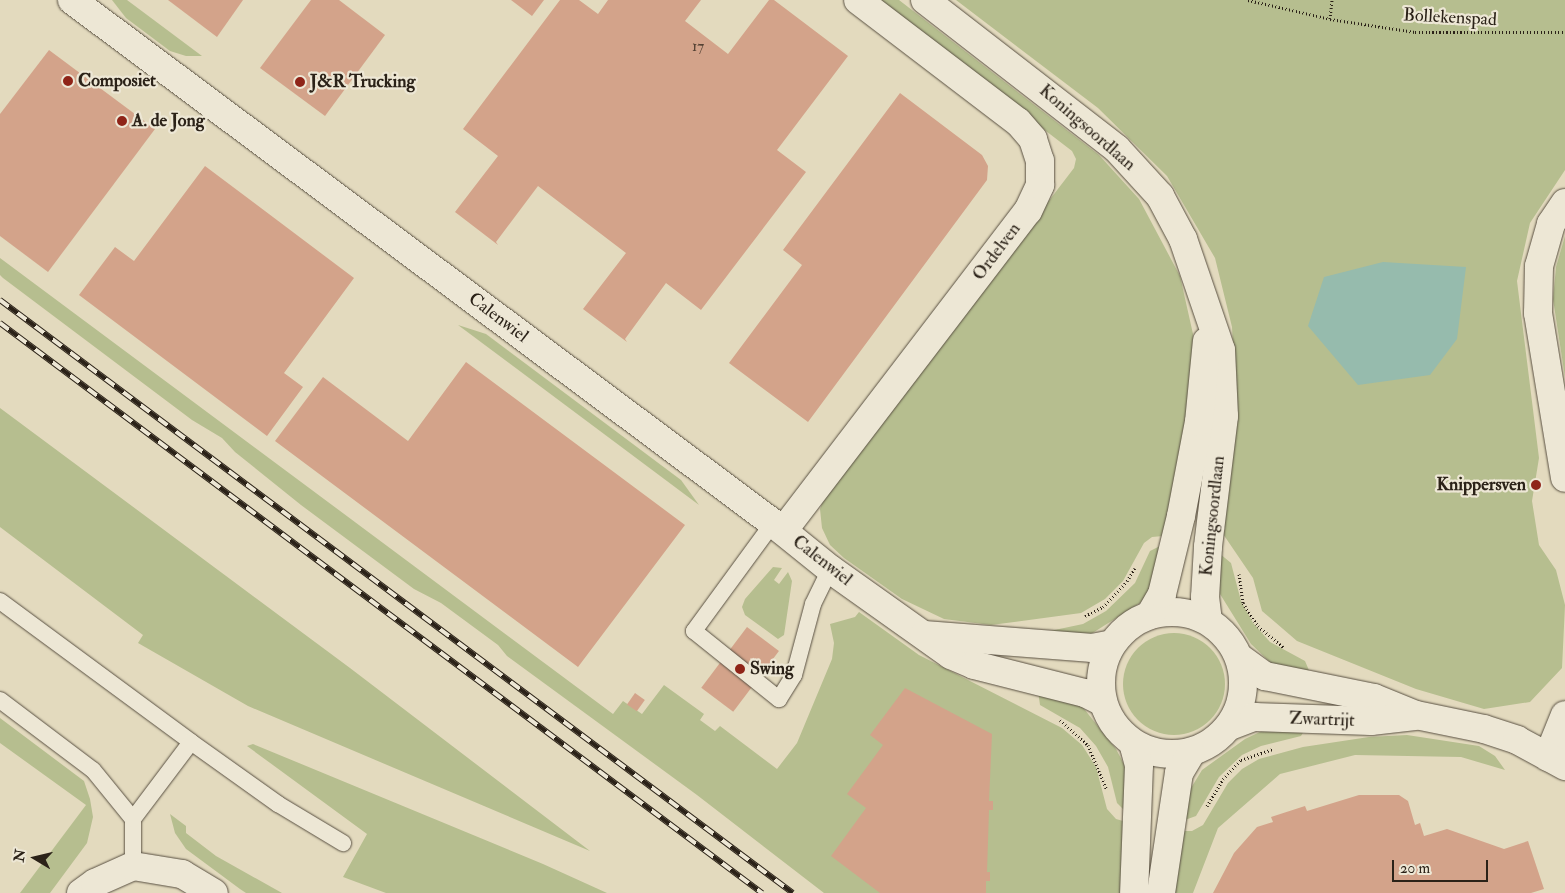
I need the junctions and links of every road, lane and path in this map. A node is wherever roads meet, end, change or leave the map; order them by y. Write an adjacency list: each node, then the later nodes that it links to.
1 (72, 0): 11 (street, Calenwiel)
2 (858, 0): 11 (street, Ordelven)
3 (925, 0): 9 (street, Koningsoordlaan)
4 (1248, 0): 6 (path, Bollekenspad)
5 (1332, 0): 6 (path)
6 (1330, 19): 7 (path, Bollekenspad)
7 (1565, 32)
8 (1565, 203): 10 (street)
9 (1209, 323): 14 (street, Koningsoordlaan); 15 (street, Koningsoordlaan)
10 (1565, 478)
11 (778, 527): 12 (street, Calenwiel); 12 (lane)
12 (830, 569): 16 (street, Calenwiel)
13 (0, 601): 24 (lane)
14 (1150, 615): 15 (street); 17 (street)
15 (1208, 621): 18 (street)
16 (924, 635): 17 (street); 20 (street, Calenwiel)
17 (1112, 644): 20 (street)
18 (1240, 658): 22 (street, Zwartrijt); 23 (street)
19 (0, 700): 28 (lane)
20 (1103, 702): 25 (street)
21 (1565, 715): 27 (street)
22 (1416, 716): 23 (street, Zwartrijt); 27 (street, Zwartrijt)
23 (1230, 726): 26 (street)
24 (191, 742): 28 (lane); 29 (lane)
25 (1132, 743): 26 (street); 33 (street)
26 (1191, 753): 34 (street)
27 (1557, 762)
28 (133, 818): 30 (lane)
29 (343, 843)
30 (133, 866): 31 (street); 32 (street)
31 (81, 893)
32 (214, 893)
33 (1134, 893)
34 (1161, 893)

